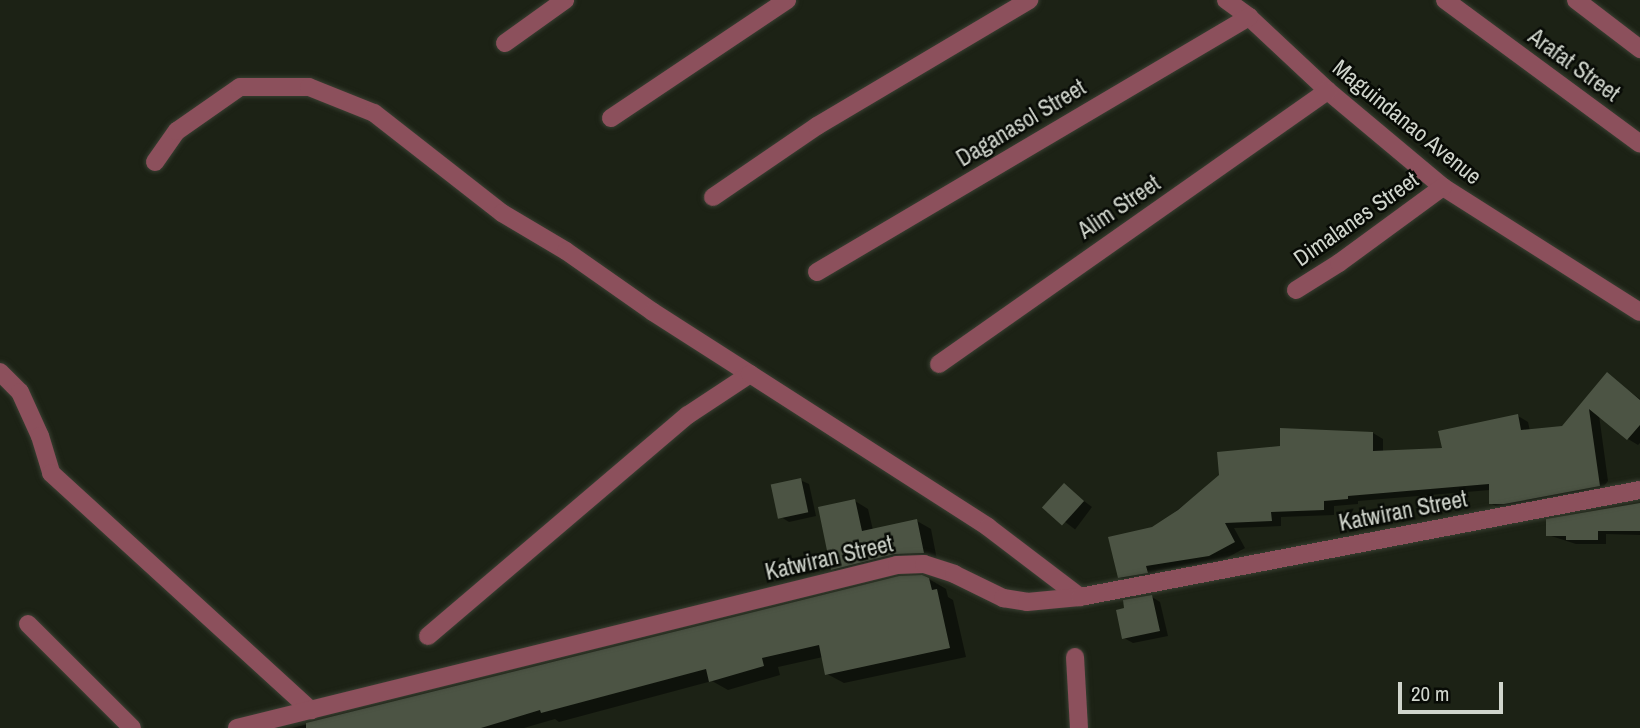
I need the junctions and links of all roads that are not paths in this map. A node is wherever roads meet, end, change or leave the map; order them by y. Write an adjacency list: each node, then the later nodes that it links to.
1 (565, 0): 8 (street)
2 (787, 0): 11 (street)
3 (1029, 0): 15 (street)
4 (1226, 0): 7 (street, Maguindanao Avenue)
5 (1445, 0): 12 (street, Arafat Street)
6 (1576, 0): 9 (street)
7 (1250, 17): 10 (street, Maguindanao Avenue); 16 (street, Daganasol Street)
8 (505, 43)
9 (1640, 49)
10 (1328, 91): 14 (street, Maguindanao Avenue); 19 (street, Alim Street)
11 (611, 118)
12 (1640, 144)
13 (155, 162): 21 (street)
14 (1443, 187): 17 (street, Dimalanes Street); 18 (street, Maguindanao Avenue)
15 (713, 197)
16 (817, 272)
17 (1296, 290)
18 (1640, 312)
19 (939, 364)
20 (0, 372): 27 (street)
21 (750, 374): 23 (street); 25 (street)
22 (1640, 490): 23 (street, Katwiran Street)
23 (1080, 597): 27 (street, Katwiran Street)
24 (28, 624): 28 (street)
25 (428, 636)
26 (1075, 657): 30 (street)
27 (311, 710): 29 (street, Katwiran Street)
28 (132, 728)
29 (237, 728)
30 (1079, 728)

